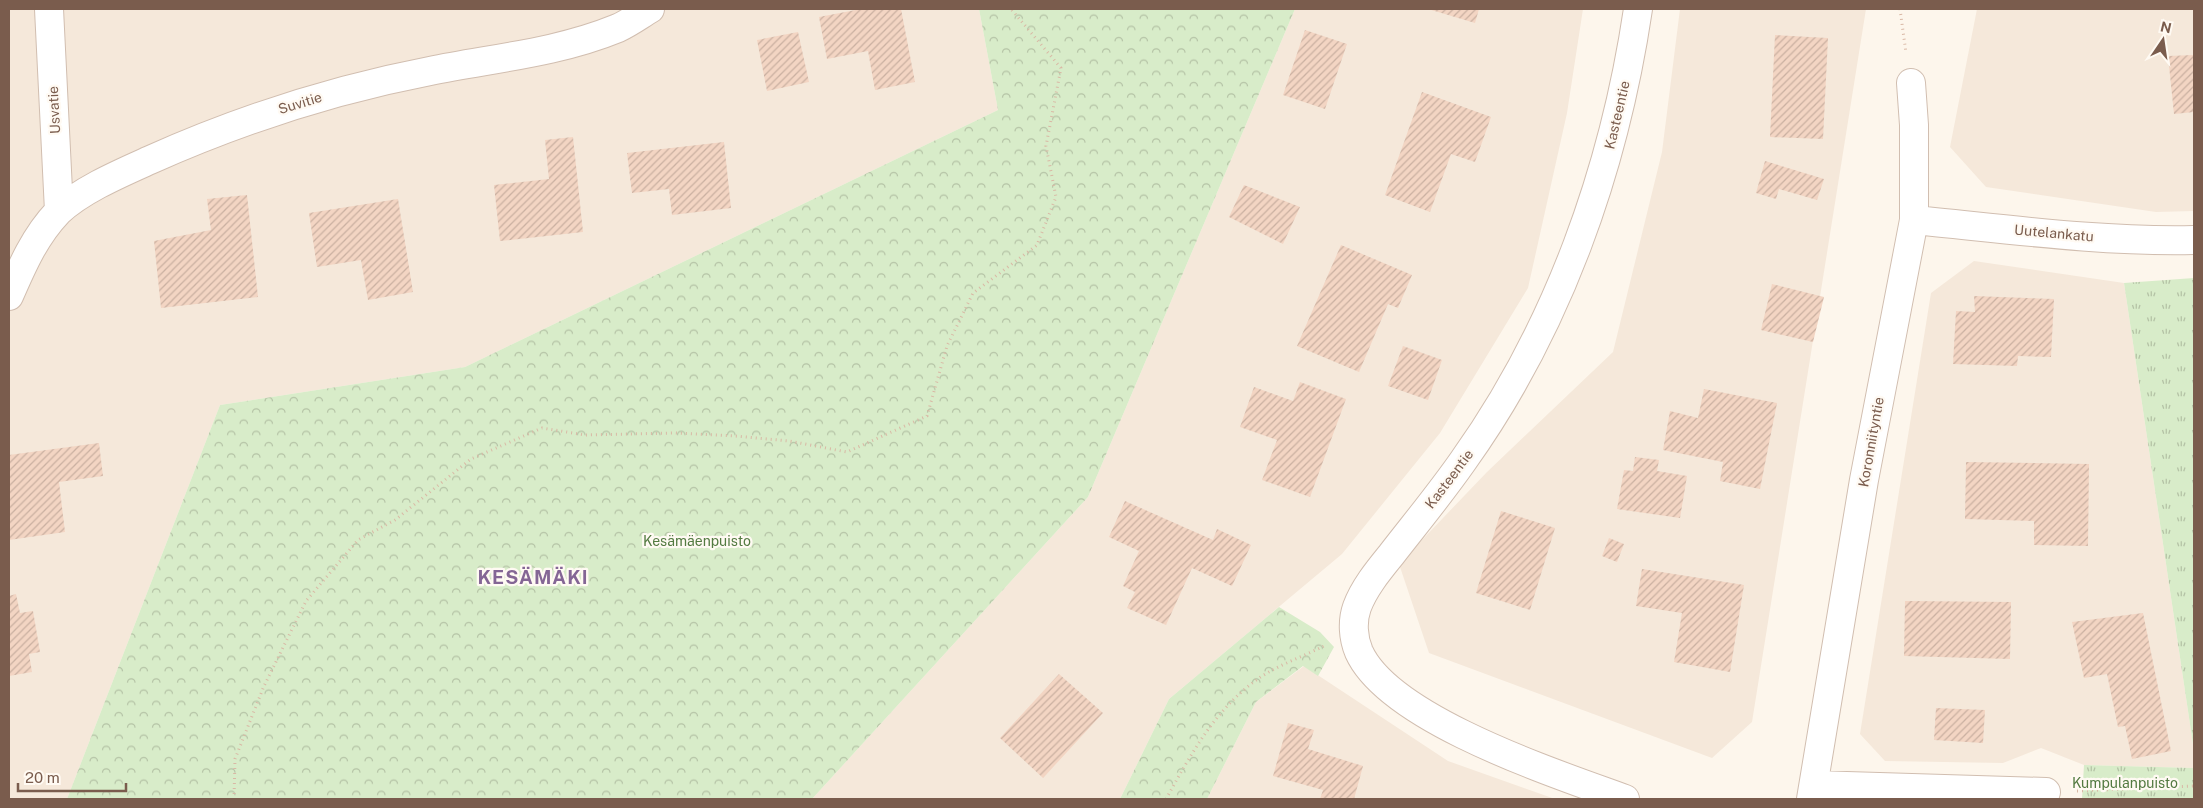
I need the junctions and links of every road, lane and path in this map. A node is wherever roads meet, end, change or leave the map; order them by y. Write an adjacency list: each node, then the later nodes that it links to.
1 (49, 9): 7 (street, Usvatie)
2 (650, 9): 7 (street, Suvitie)
3 (1011, 9): 15 (path)
4 (1638, 9): 11 (street, Kasteentie)
5 (1900, 9): 6 (path)
6 (1911, 83): 8 (street, Koronniityntie)
7 (59, 211): 10 (street, Suvitie)
8 (1914, 220): 9 (street, Uutelankatu); 13 (street, Koronniityntie)
9 (2194, 240)
10 (9, 296)
11 (1353, 632): 16 (path); 17 (street, Kasteentie)
12 (2194, 786): 14 (path)
13 (1812, 792): 14 (street)
14 (2046, 792)
15 (234, 799)
16 (1166, 799)
17 (1625, 799)

